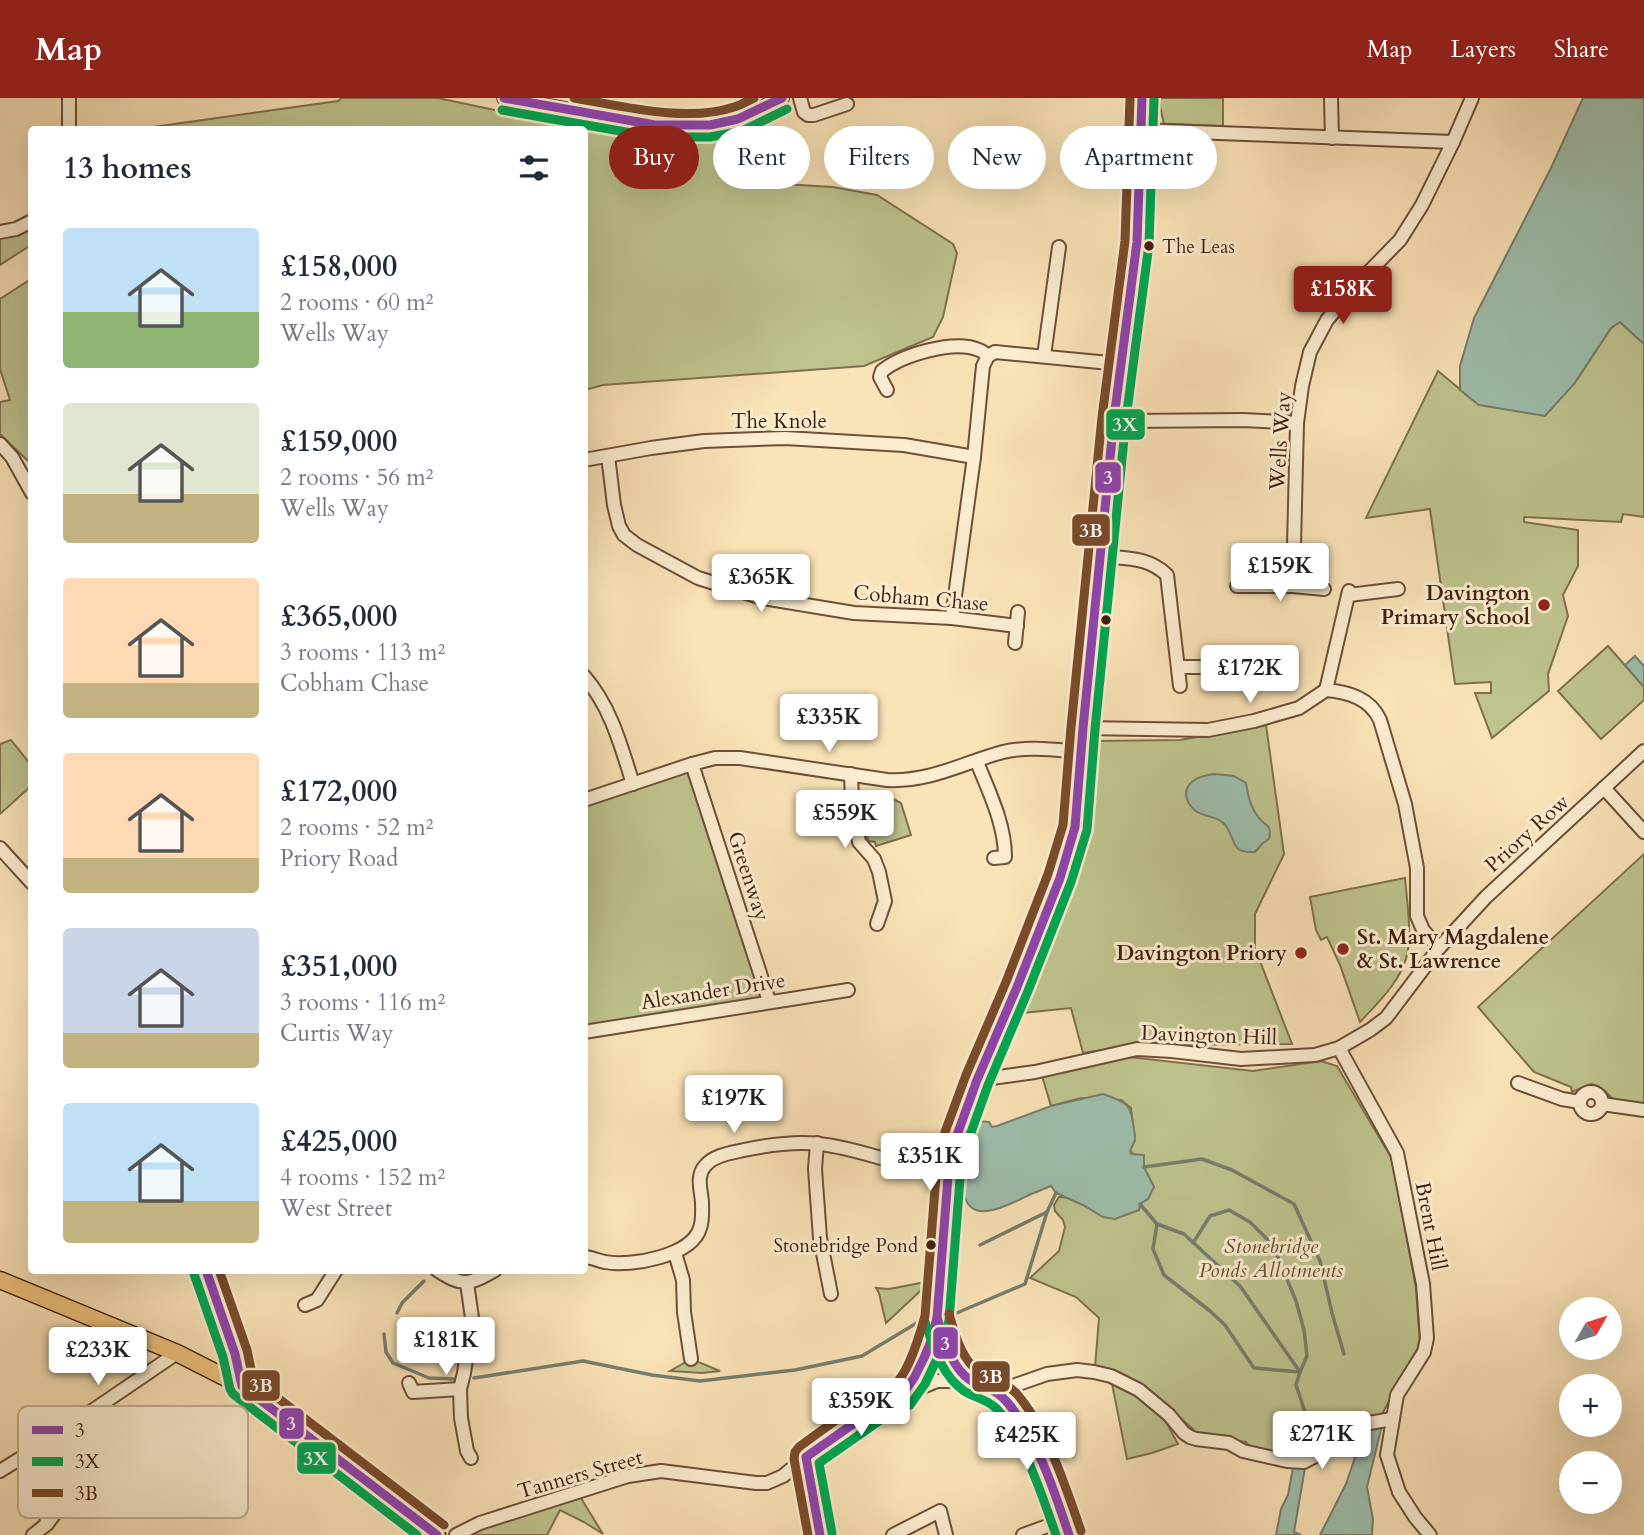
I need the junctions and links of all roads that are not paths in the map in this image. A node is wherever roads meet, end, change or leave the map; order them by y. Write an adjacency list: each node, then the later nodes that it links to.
1 (69, 98): 11 (street)
2 (504, 98): 10 (street)
3 (601, 98): 10 (street)
4 (782, 98): 10 (street)
5 (800, 98): 9 (street)
6 (1142, 98): 12 (street)
7 (1331, 98): 14 (street)
8 (1472, 98): 15 (street, Wells Way)
9 (847, 104)
10 (597, 115)
11 (69, 126)
12 (1140, 126)
13 (1217, 133): 14 (street)
14 (1332, 138): 15 (street)
15 (1453, 142): 25 (street, Wells Way)
16 (1138, 189): 22 (street)
17 (28, 223): 18 (street)
18 (0, 232)
19 (1059, 247): 21 (street)
20 (988, 356): 21 (street); 23 (street); 28 (street)
21 (1044, 356): 22 (street)
22 (1120, 364): 24 (street)
23 (887, 390)
24 (1114, 418): 25 (street); 31 (street)
25 (1297, 424): 33 (street, Wells Way)
26 (0, 444): 30 (street)
27 (608, 456): 28 (street, The Knole); 29 (street, The Knole); 37 (street, Cobham Chase)
28 (974, 457): 37 (street)
29 (588, 459)
30 (28, 486)
31 (1099, 556): 40 (street); 45 (street)
32 (1237, 586): 33 (street)
33 (1293, 586): 34 (street)
34 (1324, 589)
35 (1398, 589): 44 (street)
36 (1018, 612): 38 (street, Cobham Chase)
37 (952, 618): 38 (street, Cobham Chase)
38 (1017, 626): 39 (street, Cobham Chase)
39 (1015, 643)
40 (1178, 667): 41 (street); 43 (street)
41 (1202, 667)
42 (588, 680): 51 (street)
43 (1180, 686)
44 (1326, 690): 45 (street); 59 (street)
45 (1083, 728): 47 (street)
46 (1644, 751): 52 (street, Priory Row)
47 (1080, 752): 48 (street); 64 (street)
48 (977, 762): 50 (street); 56 (street)
49 (692, 764): 50 (street); 51 (street); 61 (street, Greenway)
50 (851, 774): 58 (street)
51 (633, 784): 53 (street)
52 (1604, 788): 54 (street); 59 (street, Priory Row)
53 (588, 799)
54 (1644, 832)
55 (0, 848): 57 (street)
56 (994, 858)
57 (28, 879)
58 (877, 924)
59 (1439, 948): 63 (street, Davington Hill)
60 (848, 989): 61 (street, Alexander Drive)
61 (769, 1001): 62 (street, Alexander Drive)
62 (588, 1031)
63 (1339, 1048): 64 (street, Davington Hill); 89 (street, Brent Hill)
64 (977, 1080): 68 (street)
65 (1518, 1083): 66 (street)
66 (1644, 1110)
67 (817, 1143): 68 (street); 69 (street); 77 (street)
68 (948, 1177): 79 (street)
69 (676, 1253): 70 (street); 81 (street)
70 (588, 1257)
71 (207, 1274): 84 (street)
72 (333, 1274): 78 (street)
73 (443, 1274): 76 (street)
74 (486, 1274): 76 (street)
75 (0, 1280): 80 (main road)
76 (467, 1283): 85 (street)
77 (831, 1294)
78 (305, 1305)
79 (937, 1318): 82 (street); 86 (street)
80 (177, 1353): 84 (main road); 88 (street)
81 (691, 1359)
82 (971, 1381): 86 (street, Tanners Street); 87 (street)
83 (409, 1382): 85 (street)
84 (242, 1386): 99 (main road)
85 (460, 1389): 91 (street)
86 (901, 1395): 90 (street, Tanners Street)
87 (1002, 1397): 89 (street); 96 (street)
88 (99, 1406)
89 (1392, 1419): 106 (street, Brent Hill)
90 (806, 1457): 100 (street, Tanners Street); 101 (street)
91 (471, 1458)
92 (18, 1460): 93 (street)
93 (0, 1471)
94 (46, 1518): 97 (street)
95 (52, 1518): 97 (street)
96 (1064, 1520): 104 (street); 105 (street)
97 (47, 1524): 98 (street)
98 (33, 1535)
99 (437, 1535)
100 (456, 1535)
101 (820, 1535)
102 (893, 1535): 103 (street)
103 (946, 1535)
104 (1023, 1535)
105 (1069, 1535)
106 (1430, 1535)

